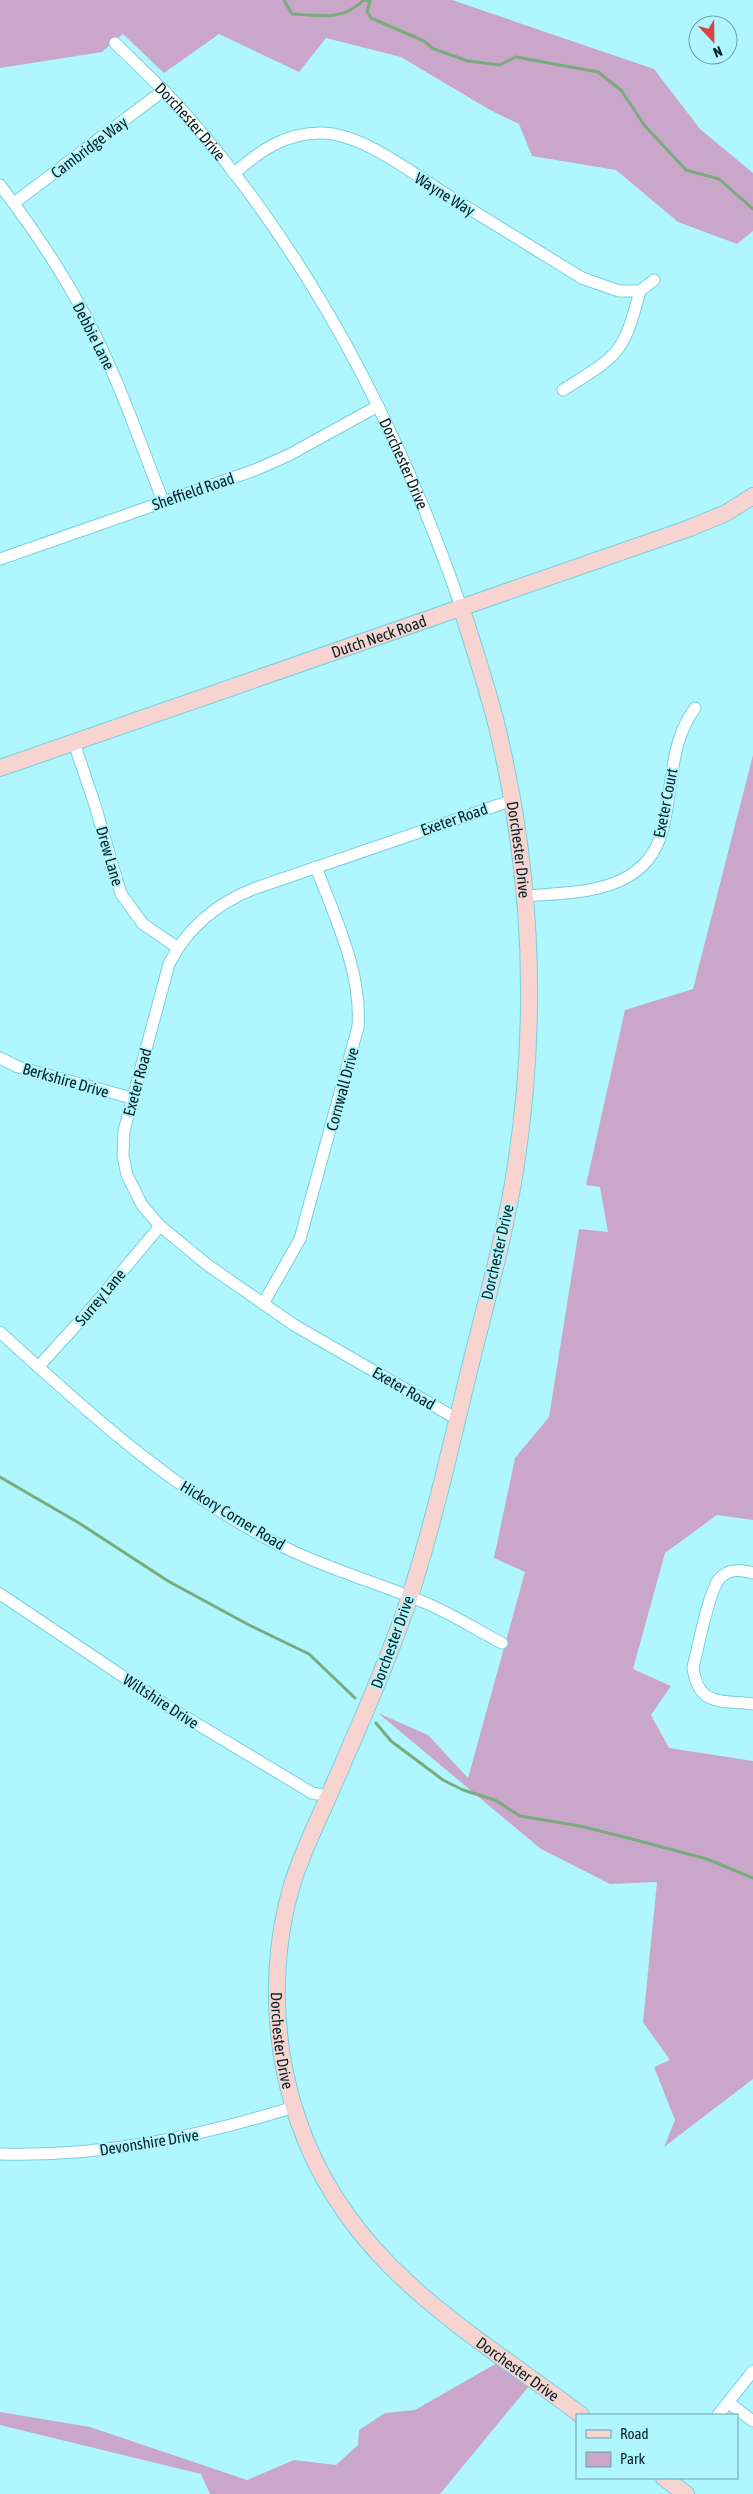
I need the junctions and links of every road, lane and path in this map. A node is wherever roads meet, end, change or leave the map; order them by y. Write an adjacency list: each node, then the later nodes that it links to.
1 (115, 43): 2 (street, Dorchester Drive)
2 (164, 90): 3 (street, Dorchester Drive); 5 (street, Cambridge Way)
3 (234, 174): 7 (street, Wayne Way); 9 (street, Dorchester Drive)
4 (0, 185): 5 (street, Debbie Lane)
5 (14, 203): 11 (street, Debbie Lane)
6 (654, 280): 7 (street)
7 (640, 291): 8 (street)
8 (563, 390)
9 (378, 406): 11 (street, Sheffield Road); 13 (street, Dorchester Drive)
10 (753, 496): 13 (street, Dutch Neck Road)
11 (163, 501): 12 (street, Sheffield Road)
12 (0, 559)
13 (460, 607): 15 (street, Dutch Neck Road); 17 (street, Dorchester Drive)
14 (695, 708): 19 (street, Exeter Court)
15 (74, 743): 16 (street, Dutch Neck Road); 20 (street, Drew Lane)
16 (0, 768)
17 (512, 800): 18 (street, Exeter Road); 19 (street, Dorchester Drive)
18 (316, 867): 20 (street, Exeter Road); 24 (street, Cornwall Drive)
19 (526, 896): 27 (street, Dorchester Drive)
20 (178, 948): 22 (street, Exeter Road)
21 (0, 1058): 22 (street, Berkshire Drive)
22 (132, 1098): 23 (street, Exeter Road)
23 (160, 1226): 24 (street, Exeter Road); 26 (street, Surrey Lane)
24 (263, 1304): 27 (street, Exeter Road)
25 (0, 1332): 26 (street, Hickory Corner Road)
26 (38, 1367): 30 (street, Hickory Corner Road)
27 (458, 1419): 30 (street, Dorchester Drive)
28 (753, 1573): 32 (street)
29 (0, 1594): 33 (street, Wiltshire Drive)
30 (410, 1596): 31 (street, Hickory Corner Road); 33 (street, Dorchester Drive)
31 (502, 1643)
32 (753, 1704)
33 (329, 1796): 34 (street, Dorchester Drive)
34 (294, 2106): 35 (street, Devonshire Drive); 38 (street, Dorchester Drive)
35 (0, 2154)
36 (753, 2371): 37 (street)
37 (729, 2403): 39 (street); 40 (street)
38 (580, 2414)
39 (719, 2414)
40 (753, 2421)
41 (665, 2479): 42 (street)
42 (686, 2494)

